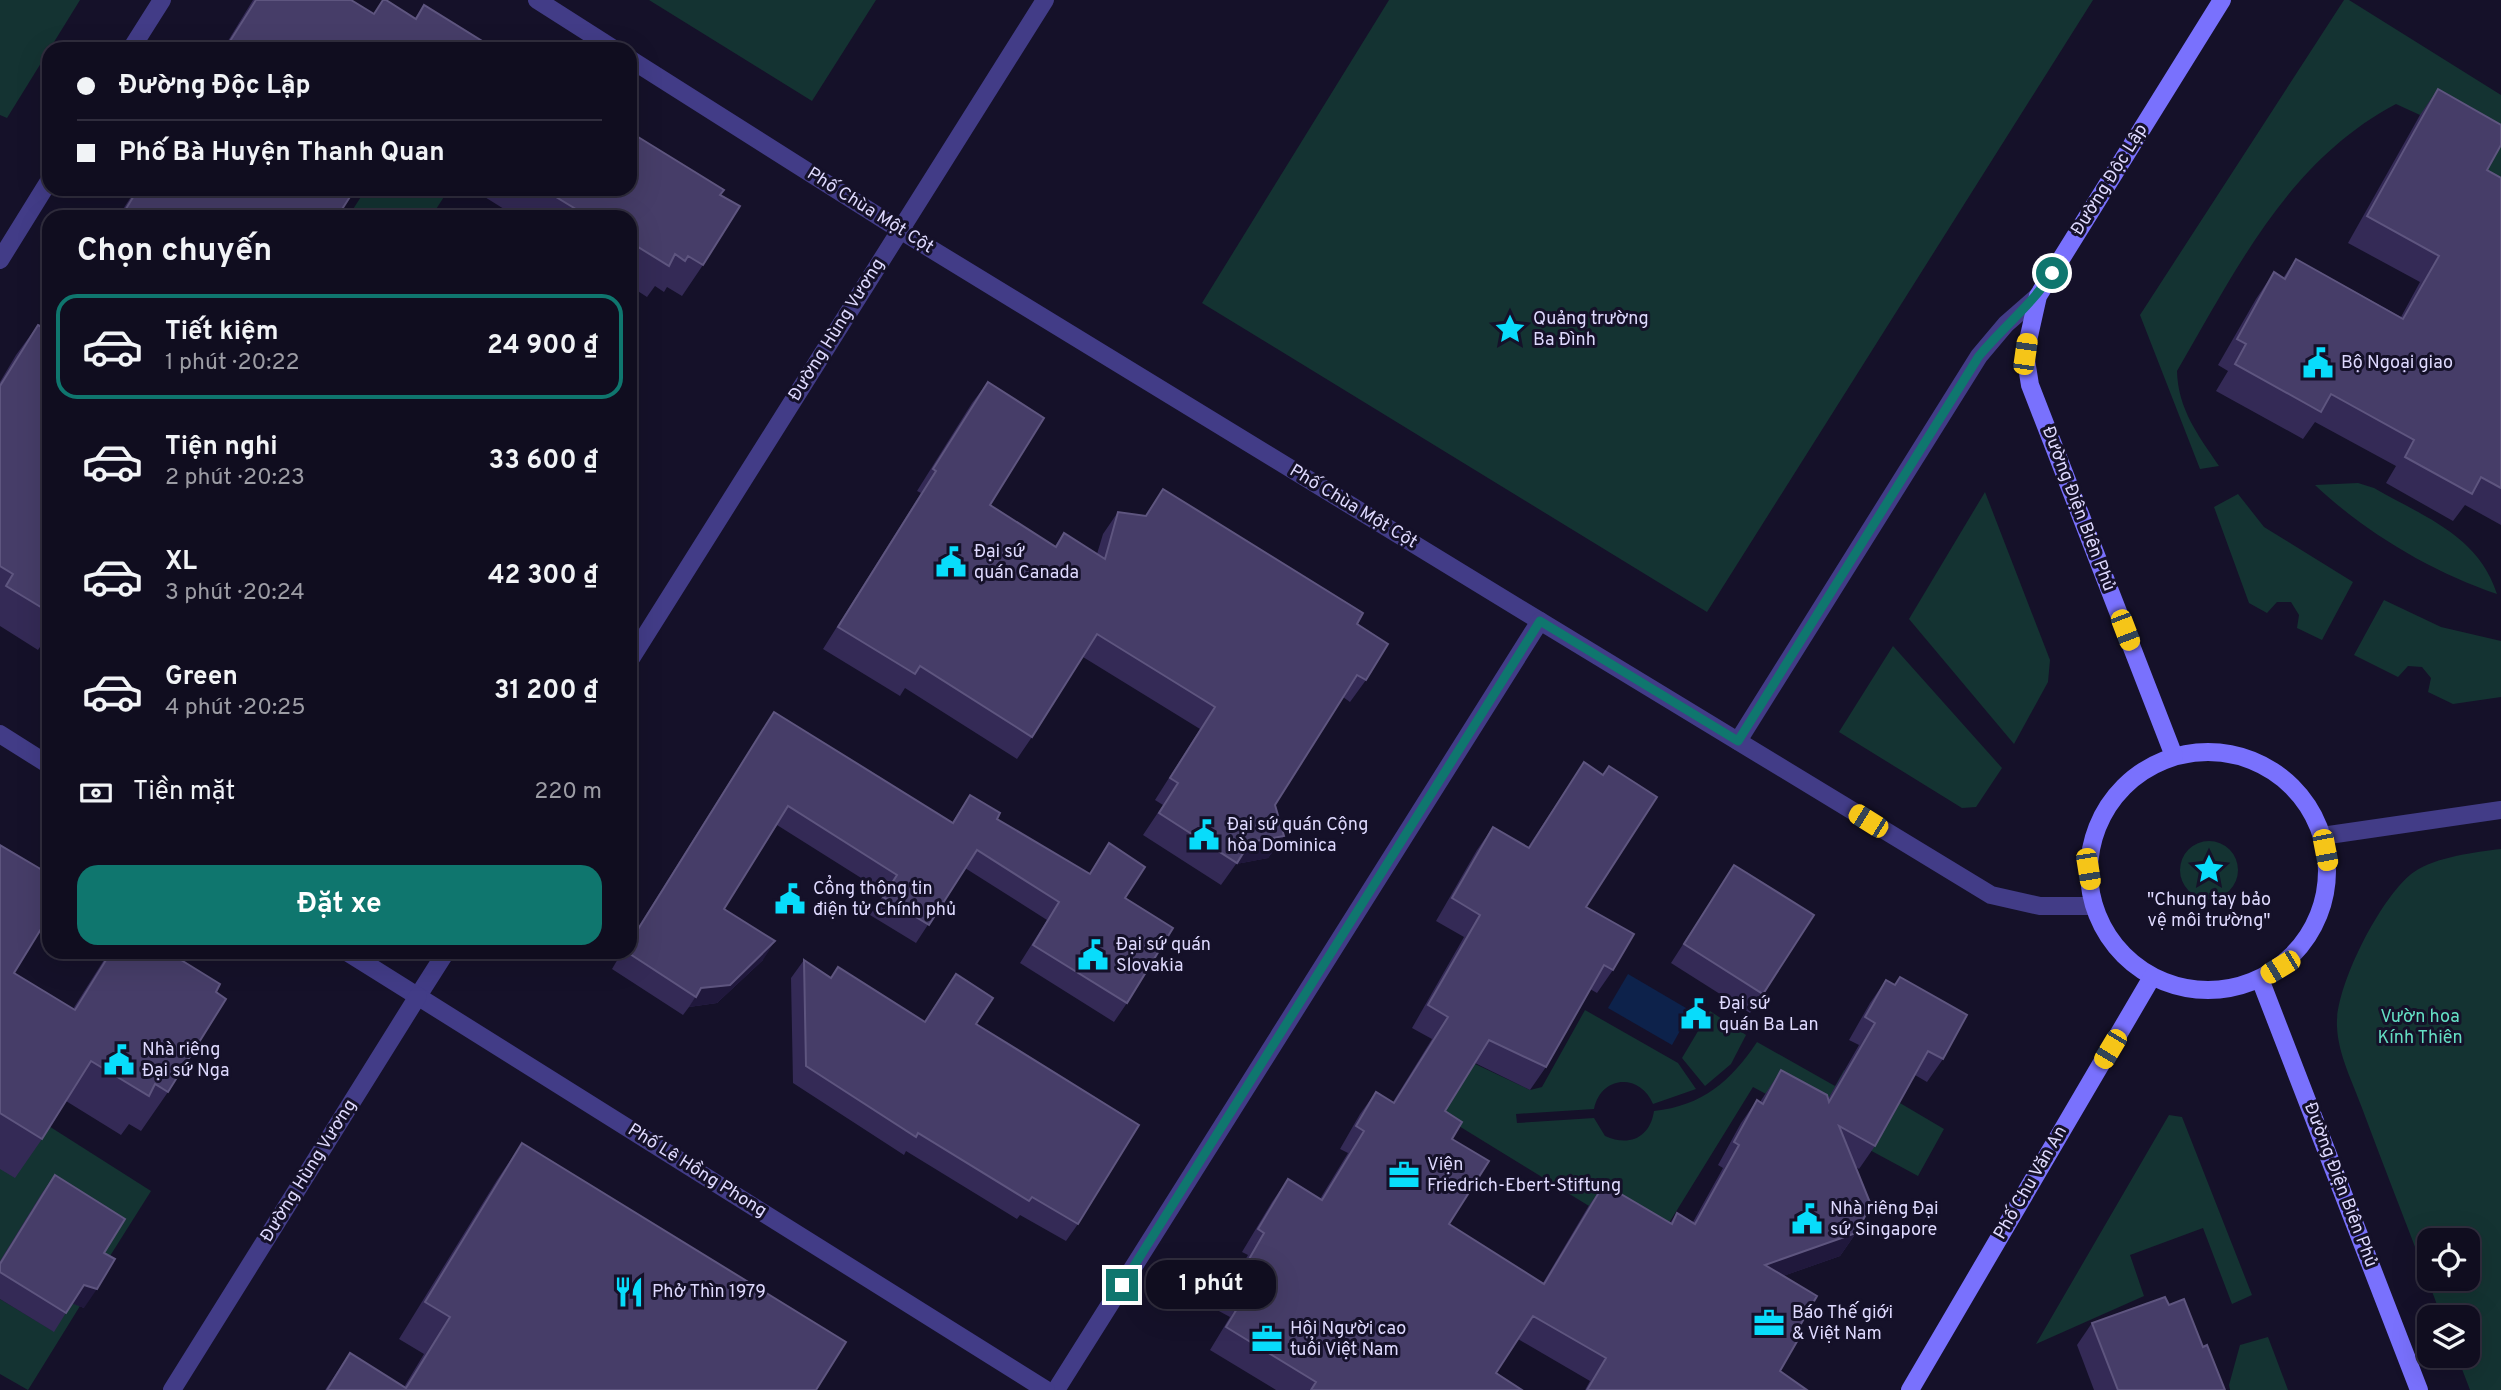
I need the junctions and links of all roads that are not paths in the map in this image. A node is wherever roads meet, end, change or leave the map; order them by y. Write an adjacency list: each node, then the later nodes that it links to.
1 (162, 0): 5 (street)
2 (537, 0): 6 (street)
3 (1045, 0): 9 (street, Đường Hùng Vương)
4 (2222, 0): 11 (main road, Đường Độc Lập)
5 (135, 42)
6 (603, 42)
7 (637, 63): 9 (street, Phố Chùa Một Cột)
8 (42, 192): 10 (street)
9 (900, 230): 12 (street, Phố Chùa Một Cột); 13 (street, Đường Hùng Vương)
10 (0, 260)
11 (2038, 296): 15 (street, Đường Độc Lập); 16 (main road, Đường Điện Biên Phủ)
12 (1540, 621): 15 (street, Phố Chùa Một Cột); 28 (street)
13 (637, 649)
14 (0, 734): 17 (street)
15 (1738, 741): 20 (street, Phố Chùa Một Cột)
16 (2174, 756): 19 (main road); 20 (main road)
17 (42, 761)
18 (2501, 810): 19 (street)
19 (2322, 836): 24 (main road)
20 (2094, 906): 23 (main road)
21 (358, 959): 25 (street, Phố Lê Hồng Phong)
22 (442, 959): 25 (street, Đường Hùng Vương)
23 (2152, 977): 24 (main road); 29 (main road, Phố Chu Văn An)
24 (2260, 979): 30 (main road, Đường Điện Biên Phủ)
25 (418, 996): 26 (street, Đường Hùng Vương); 27 (street, Phố Lê Hồng Phong)
26 (172, 1390)
27 (1046, 1390)
28 (1056, 1390)
29 (1910, 1390)
30 (2419, 1390)

